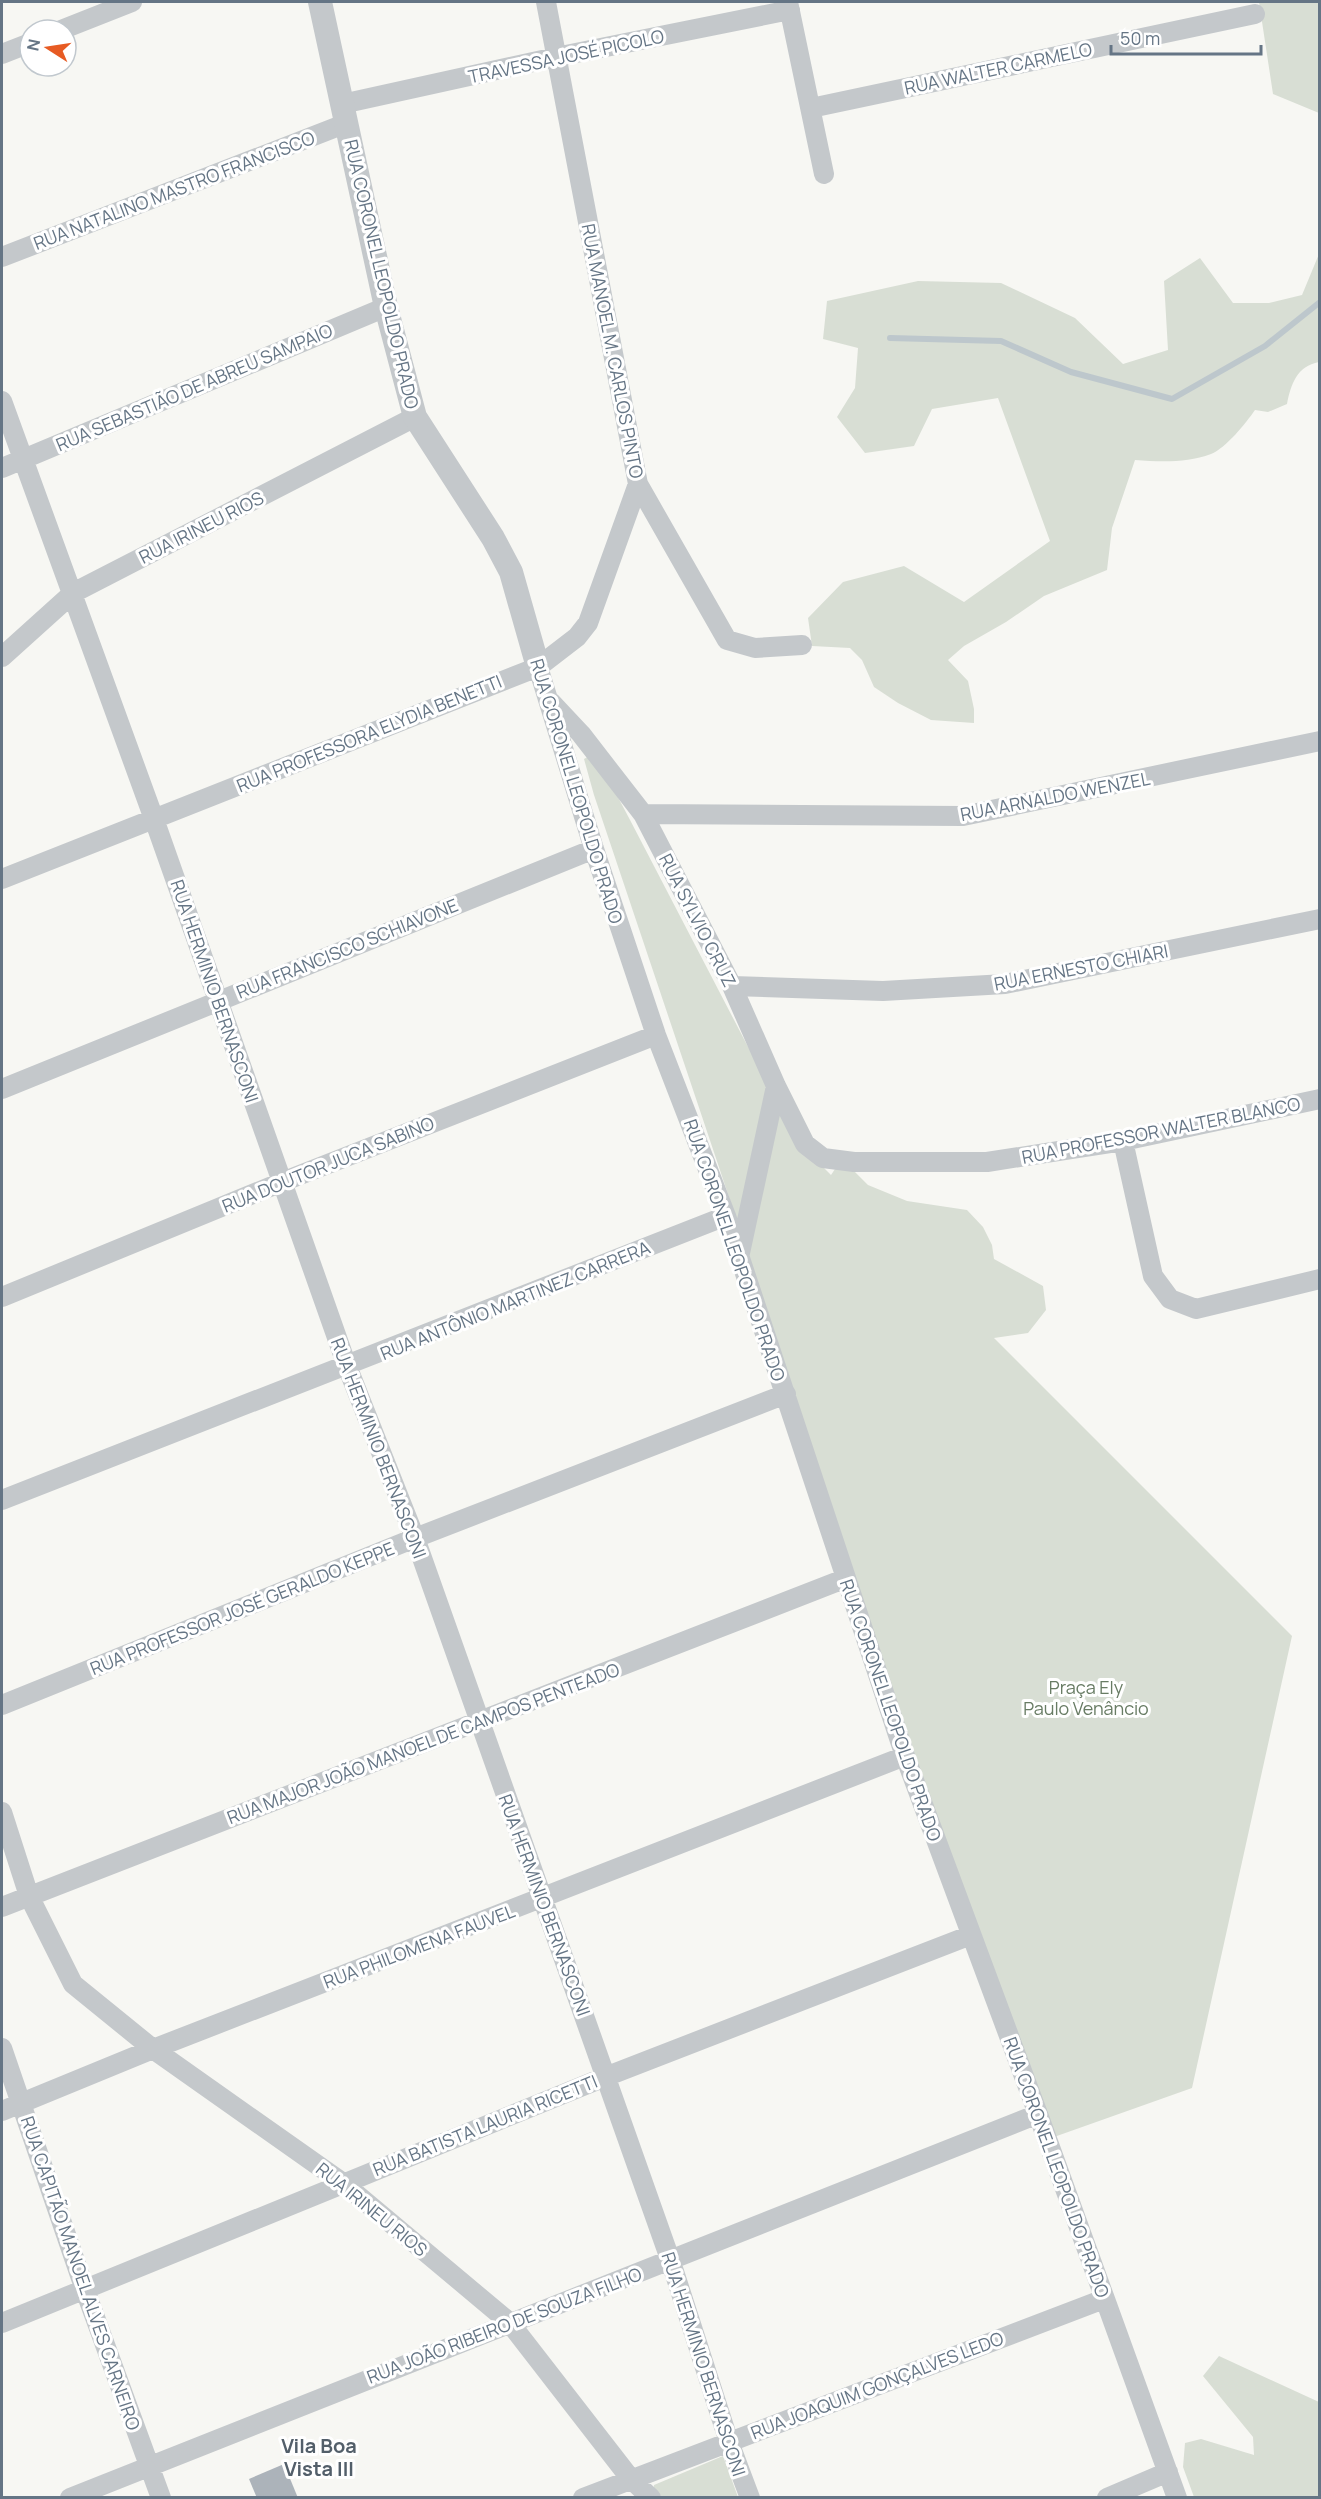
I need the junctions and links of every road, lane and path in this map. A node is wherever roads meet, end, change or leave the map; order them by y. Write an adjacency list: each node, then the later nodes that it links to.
1 (132, 2): 6 (street)
2 (320, 2): 11 (street, RUA CORONEL LEOPOLDO PRADO)
3 (546, 2): 9 (street, RUA MANOEL M. CARLOS PINTO)
4 (789, 6): 9 (street, TRAVESSA JOSÉ PICOLO); 10 (street)
5 (1255, 14): 10 (street, RUA WALTER CARMELO)
6 (78, 23)
7 (18, 48): 8 (street)
8 (2, 54)
9 (556, 57): 11 (street, TRAVESSA JOSÉ PICOLO); 19 (street, RUA MANOEL M. CARLOS PINTO)
10 (811, 108): 12 (street)
11 (345, 114): 13 (street, RUA NATALINO MASTRO FRANCISCO); 14 (street, RUA CORONEL LEOPOLDO PRADO)
12 (824, 174)
13 (2, 257)
14 (387, 307): 16 (street, RUA CORONEL LEOPOLDO PRADO); 17 (street, RUA SEBASTIÃO DE ABREU SAMPAIO)
15 (2, 401): 17 (street, RUA HERMINIO BERNASCONI)
16 (415, 417): 20 (street, RUA IRINEU RIOS); 23 (street, RUA CORONEL LEOPOLDO PRADO)
17 (22, 459): 18 (street, RUA SEBASTIÃO DE ABREU SAMPAIO); 20 (street, RUA HERMINIO BERNASCONI)
18 (2, 468)
19 (638, 484): 21 (street, RUA MANOEL M. CARLOS PINTO); 23 (street, RUA PROFESSORA ELYDIA BENETTI)
20 (73, 592): 22 (street, RUA IRINEU RIOS); 27 (street, RUA HERMINIO BERNASCONI)
21 (802, 645)
22 (2, 657)
23 (538, 667): 24 (street, RUA CORONEL LEOPOLDO PRADO); 27 (street, RUA PROFESSORA ELYDIA BENETTI)
24 (547, 698): 26 (street, RUA SYLVIO CRUZ); 28 (street, RUA CORONEL LEOPOLDO PRADO)
25 (1320, 741): 26 (street, RUA ARNALDO WENZEL)
26 (643, 814): 31 (street, RUA SYLVIO CRUZ)
27 (154, 819): 29 (street, RUA PROFESSORA ELYDIA BENETTI); 32 (street, RUA HERMINIO BERNASCONI)
28 (594, 849): 32 (street, RUA FRANCISCO SCHIAVONE); 33 (street, RUA CORONEL LEOPOLDO PRADO)
29 (2, 879)
30 (1320, 919): 31 (street, RUA ERNESTO CHIARI)
31 (732, 986): 34 (street, RUA SYLVIO CRUZ)
32 (218, 1001): 35 (street, RUA FRANCISCO SCHIAVONE); 39 (street, RUA HERMINIO BERNASCONI)
33 (656, 1035): 39 (street, RUA DOUTOR JUCA SABINO); 40 (street, RUA CORONEL LEOPOLDO PRADO)
34 (776, 1086): 38 (street, RUA SYLVIO CRUZ); 41 (street)
35 (2, 1089)
36 (1320, 1099): 37 (street, RUA PROFESSOR WALTER BLANCO)
37 (1123, 1141): 38 (street, RUA PROFESSOR WALTER BLANCO); 42 (street)
38 (823, 1158)
39 (282, 1182): 43 (street, RUA DOUTOR JUCA SABINO); 44 (street, RUA HERMINIO BERNASCONI)
40 (726, 1216): 41 (street, RUA CORONEL LEOPOLDO PRADO); 44 (street, RUA ANTÔNIO MARTINEZ CARRERA)
41 (740, 1256): 45 (street, RUA CORONEL LEOPOLDO PRADO)
42 (1320, 1280)
43 (2, 1297)
44 (347, 1366): 46 (street, RUA ANTÔNIO MARTINEZ CARRERA); 47 (street, RUA HERMINIO BERNASCONI)
45 (786, 1394): 47 (street, RUA PROFESSOR JOSÉ GERALDO KEPPE); 48 (street, RUA CORONEL LEOPOLDO PRADO)
46 (2, 1500)
47 (415, 1538): 49 (street, RUA PROFESSOR JOSÉ GERALDO KEPPE); 50 (street, RUA HERMINIO BERNASCONI)
48 (844, 1579): 50 (street, RUA MAJOR JOÃO MANOEL DE CAMPOS PENTEADO); 51 (street, RUA CORONEL LEOPOLDO PRADO)
49 (2, 1705)
50 (479, 1721): 53 (street, RUA MAJOR JOÃO MANOEL DE CAMPOS PENTEADO); 54 (street, RUA HERMINIO BERNASCONI)
51 (905, 1756): 54 (street, RUA PHILOMENA FAUVEL); 56 (street, RUA CORONEL LEOPOLDO PRADO)
52 (2, 1812): 53 (street)
53 (29, 1896): 55 (street, RUA MAJOR JOÃO MANOEL DE CAMPOS PENTEADO); 58 (street, RUA IRINEU RIOS)
54 (542, 1899): 58 (street, RUA PHILOMENA FAUVEL); 59 (street, RUA HERMINIO BERNASCONI)
55 (2, 1907)
56 (971, 1935): 59 (street, RUA BATISTA LAURIA RICETTI); 62 (street, RUA CORONEL LEOPOLDO PRADO)
57 (2, 2048): 60 (street, RUA CAPITÃO MANOEL ALVES CARNEIRO)
58 (153, 2049): 60 (street, RUA PHILOMENA FAUVEL); 63 (street, RUA IRINEU RIOS)
59 (605, 2076): 63 (street, RUA BATISTA LAURIA RICETTI); 64 (street, RUA HERMINIO BERNASCONI)
60 (21, 2103): 61 (street, RUA PHILOMENA FAUVEL); 65 (street, RUA CAPITÃO MANOEL ALVES CARNEIRO)
61 (2, 2111)
62 (1038, 2114): 64 (street, RUA JOÃO RIBEIRO DE SOUZA FILHO); 66 (street, RUA CORONEL LEOPOLDO PRADO)
63 (343, 2183): 65 (street, RUA BATISTA LAURIA RICETTI); 67 (street, RUA IRINEU RIOS)
64 (670, 2259): 67 (street, RUA JOÃO RIBEIRO DE SOUZA FILHO); 69 (street, RUA HERMINIO BERNASCONI)
65 (85, 2290): 68 (street, RUA BATISTA LAURIA RICETTI); 70 (street, RUA CAPITÃO MANOEL ALVES CARNEIRO)
66 (1104, 2299): 69 (street, RUA JOAQUIM GONÇALVES LEDO); 71 (street, RUA CORONEL LEOPOLDO PRADO)
67 (509, 2322): 70 (street, RUA JOÃO RIBEIRO DE SOUZA FILHO); 72 (street, RUA IRINEU RIOS)
68 (2, 2323)
69 (729, 2442): 72 (street, RUA JOAQUIM GONÇALVES LEDO); 77 (street, RUA HERMINIO BERNASCONI)
70 (149, 2464): 73 (street, RUA JOÃO RIBEIRO DE SOUZA FILHO); 74 (street, RUA CAPITÃO MANOEL ALVES CARNEIRO)
71 (1168, 2472): 78 (street); 79 (street, RUA CORONEL LEOPOLDO PRADO)
72 (630, 2478): 75 (street, RUA JOAQUIM GONÇALVES LEDO); 76 (street, RUA IRINEU RIOS)
73 (70, 2498)
74 (161, 2498)
75 (584, 2498)
76 (651, 2498)
77 (750, 2498)
78 (1107, 2498)
79 (1177, 2498)

